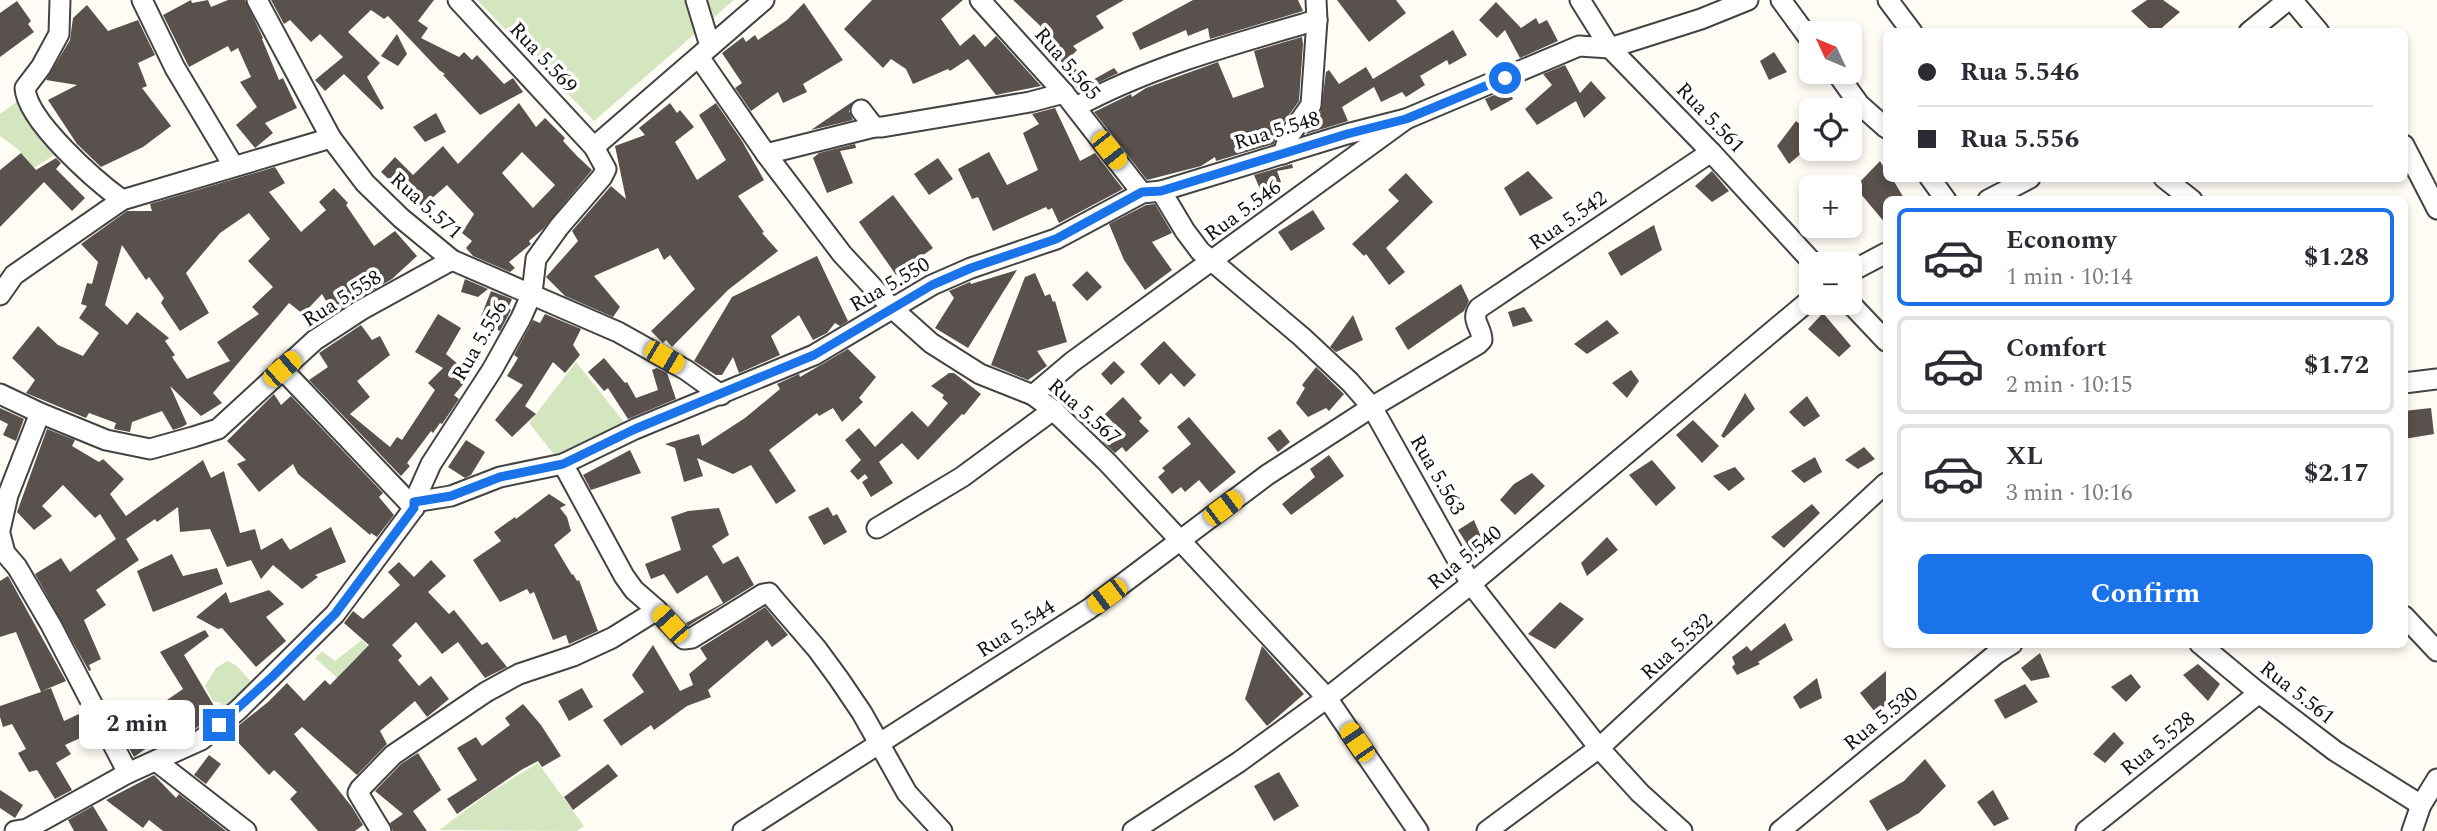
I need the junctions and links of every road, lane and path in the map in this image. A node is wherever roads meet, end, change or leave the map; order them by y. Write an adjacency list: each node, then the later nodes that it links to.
1 (60, 0): 39 (street)
2 (142, 0): 33 (street)
3 (257, 0): 27 (street, Rua 5.571)
4 (458, 0): 28 (street, Rua 5.569)
5 (695, 0): 20 (street, Rua 5.567)
6 (764, 0): 20 (street)
7 (980, 0): 22 (street, Rua 5.565)
8 (1316, 0): 14 (street)
9 (1580, 0): 19 (street, Rua 5.561)
10 (1748, 0): 19 (street, Rua 5.546)
11 (1782, 0): 15 (street)
12 (1888, 0): 16 (street)
13 (2290, 0): 17 (street); 18 (street)
14 (1317, 20): 22 (street); 32 (street)
15 (1799, 24)
16 (1909, 28)
17 (2254, 28)
18 (2315, 28)
19 (1610, 48): 24 (street, Rua 5.546); 29 (street, Rua 5.561)
20 (705, 51): 28 (street); 31 (street, Rua 5.567)
21 (1845, 84): 25 (street)
22 (1070, 100): 26 (street); 36 (street, Rua 5.565)
23 (860, 110): 26 (street)
24 (1406, 119): 32 (street, Rua 5.548); 44 (street, Rua 5.546)
25 (1883, 125)
26 (874, 127): 31 (street)
27 (331, 138): 33 (street); 43 (street, Rua 5.571)
28 (594, 147): 47 (street, Rua 5.556)
29 (1711, 152): 41 (street, Rua 5.561); 53 (street, Rua 5.542)
30 (2408, 153): 40 (street)
31 (766, 154): 49 (street, Rua 5.567)
32 (1283, 154): 36 (street, Rua 5.548)
33 (233, 165): 39 (street)
34 (2023, 182): 37 (street)
35 (2169, 182): 38 (street)
36 (1152, 192): 44 (street, Rua 5.563); 49 (street, Rua 5.550)
37 (1997, 196)
38 (2187, 196)
39 (122, 200): 46 (street)
40 (2437, 209)
41 (1803, 252)
42 (1883, 255): 45 (street)
43 (452, 260): 47 (street, Rua 5.571); 54 (street, Rua 5.558)
44 (1212, 262): 57 (street, Rua 5.546); 58 (street, Rua 5.563)
45 (1862, 266)
46 (7, 271): 48 (street)
47 (531, 293): 56 (street, Rua 5.571); 63 (street, Rua 5.556)
48 (0, 295)
49 (893, 309): 56 (street, Rua 5.550); 57 (street, Rua 5.567)
50 (1799, 309): 67 (street, Rua 5.540)
51 (1861, 315): 52 (street)
52 (1883, 338)
53 (1482, 340): 58 (street, Rua 5.544)
54 (282, 369): 60 (street, Rua 5.558); 63 (street)
55 (0, 394): 60 (street, Rua 5.558)
56 (721, 395): 61 (street, Rua 5.550)
57 (1032, 395): 59 (street, Rua 5.567)
58 (1372, 407): 65 (street, Rua 5.544); 67 (street, Rua 5.563)
59 (1053, 410): 64 (street); 65 (street, Rua 5.567)
60 (40, 413): 66 (street)
61 (563, 464): 63 (street, Rua 5.550); 68 (street)
62 (1883, 486): 76 (street, Rua 5.532)
63 (414, 505): 77 (street, Rua 5.556)
64 (877, 528)
65 (1180, 542): 74 (street, Rua 5.567); 75 (street, Rua 5.544)
66 (1, 545): 78 (street)
67 (1471, 584): 74 (street, Rua 5.540); 76 (street, Rua 5.563)
68 (657, 610): 75 (street); 83 (street)
69 (2408, 620): 72 (street)
70 (2006, 648): 90 (street, Rua 5.530)
71 (2205, 648): 73 (street, Rua 5.561)
72 (2437, 651)
73 (2259, 693): 80 (street, Rua 5.561); 91 (street, Rua 5.528)
74 (1327, 698): 86 (street, Rua 5.540); 87 (street, Rua 5.567)
75 (879, 742): 84 (street, Rua 5.544); 85 (street)
76 (1599, 748): 88 (street, Rua 5.532); 89 (street, Rua 5.563)
77 (156, 761): 78 (street, Rua 5.556); 82 (street)
78 (128, 773): 81 (street, Rua 5.556)
79 (2437, 779): 80 (street)
80 (2421, 805): 92 (street)
81 (15, 831)
82 (246, 831)
83 (381, 831)
84 (743, 831)
85 (943, 831)
86 (1133, 831)
87 (1418, 831)
88 (1487, 831)
89 (1682, 831)
90 (1780, 831)
91 (2086, 831)
92 (2413, 831)

